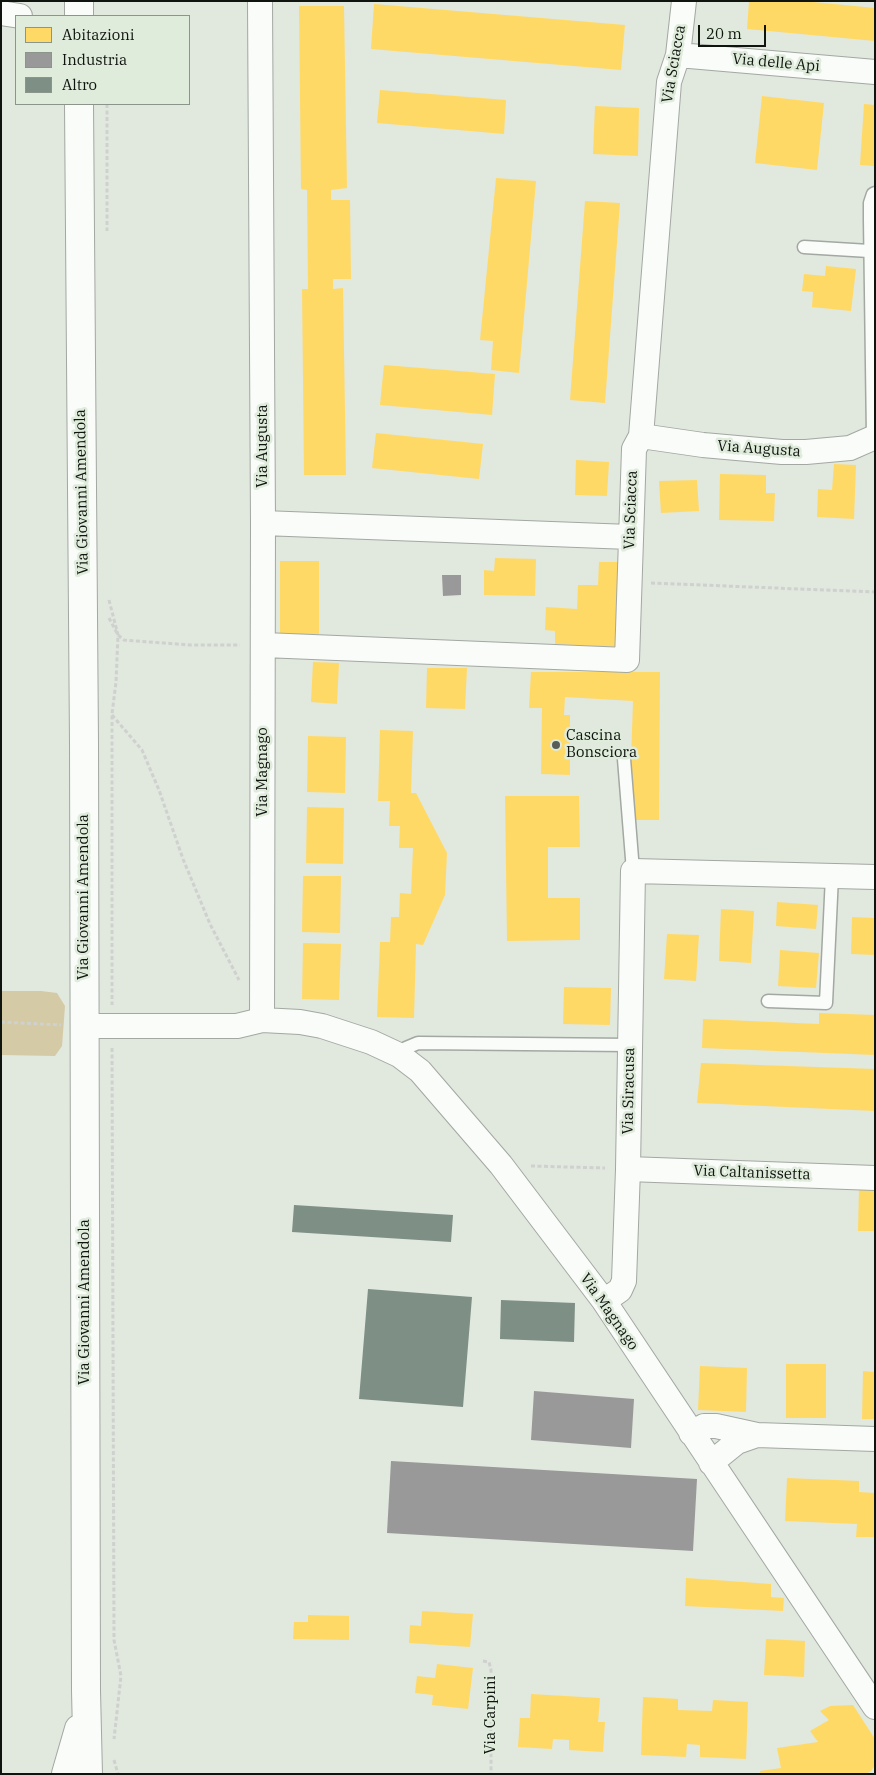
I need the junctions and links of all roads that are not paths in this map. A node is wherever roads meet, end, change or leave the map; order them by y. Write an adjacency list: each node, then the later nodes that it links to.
1 (79, 1): 6 (main road)
2 (260, 1): 15 (street, Via Augusta)
3 (684, 1): 7 (street, Via Sciacca)
4 (1, 13): 5 (street)
5 (15, 15)
6 (80, 15)
7 (678, 54): 8 (street, Via delle Api); 13 (street, Via Sciacca)
8 (875, 72)
9 (79, 105): 24 (main road, Via Giovanni Amendola)
10 (875, 193): 12 (lane)
11 (804, 247): 12 (lane)
12 (870, 251): 14 (lane)
13 (641, 436): 14 (street, Via Augusta); 16 (street, Via Sciacca)
14 (874, 437)
15 (264, 523): 16 (street); 17 (street, Via Magnago)
16 (630, 537): 17 (street, Via Sciacca)
17 (264, 645): 23 (street, Via Magnago)
18 (624, 759): 19 (lane, Via Siracusa)
19 (633, 871): 20 (street); 25 (street, Via Siracusa)
20 (832, 876): 21 (street); 22 (lane)
21 (875, 877)
22 (768, 1001)
23 (262, 1020): 24 (street, Via Magnago); 26 (street, Via Magnago)
24 (84, 1026): 34 (main road, Via Giovanni Amendola)
25 (630, 1045): 26 (lane); 27 (street, Via Siracusa)
26 (399, 1055): 29 (street, Via Magnago)
27 (628, 1169): 28 (street, Via Caltanissetta); 29 (street, Via Siracusa)
28 (875, 1178)
29 (604, 1302): 30 (street, Via Magnago)
30 (691, 1433): 31 (street); 33 (street, Via Magnago)
31 (757, 1435): 32 (street); 33 (street)
32 (875, 1440)
33 (711, 1463): 35 (street, Via Magnago)
34 (86, 1691): 36 (main road, Via Giovanni Amendola); 37 (main road, Via Giovanni Amendola)
35 (875, 1707)
36 (66, 1774)
37 (88, 1774)

